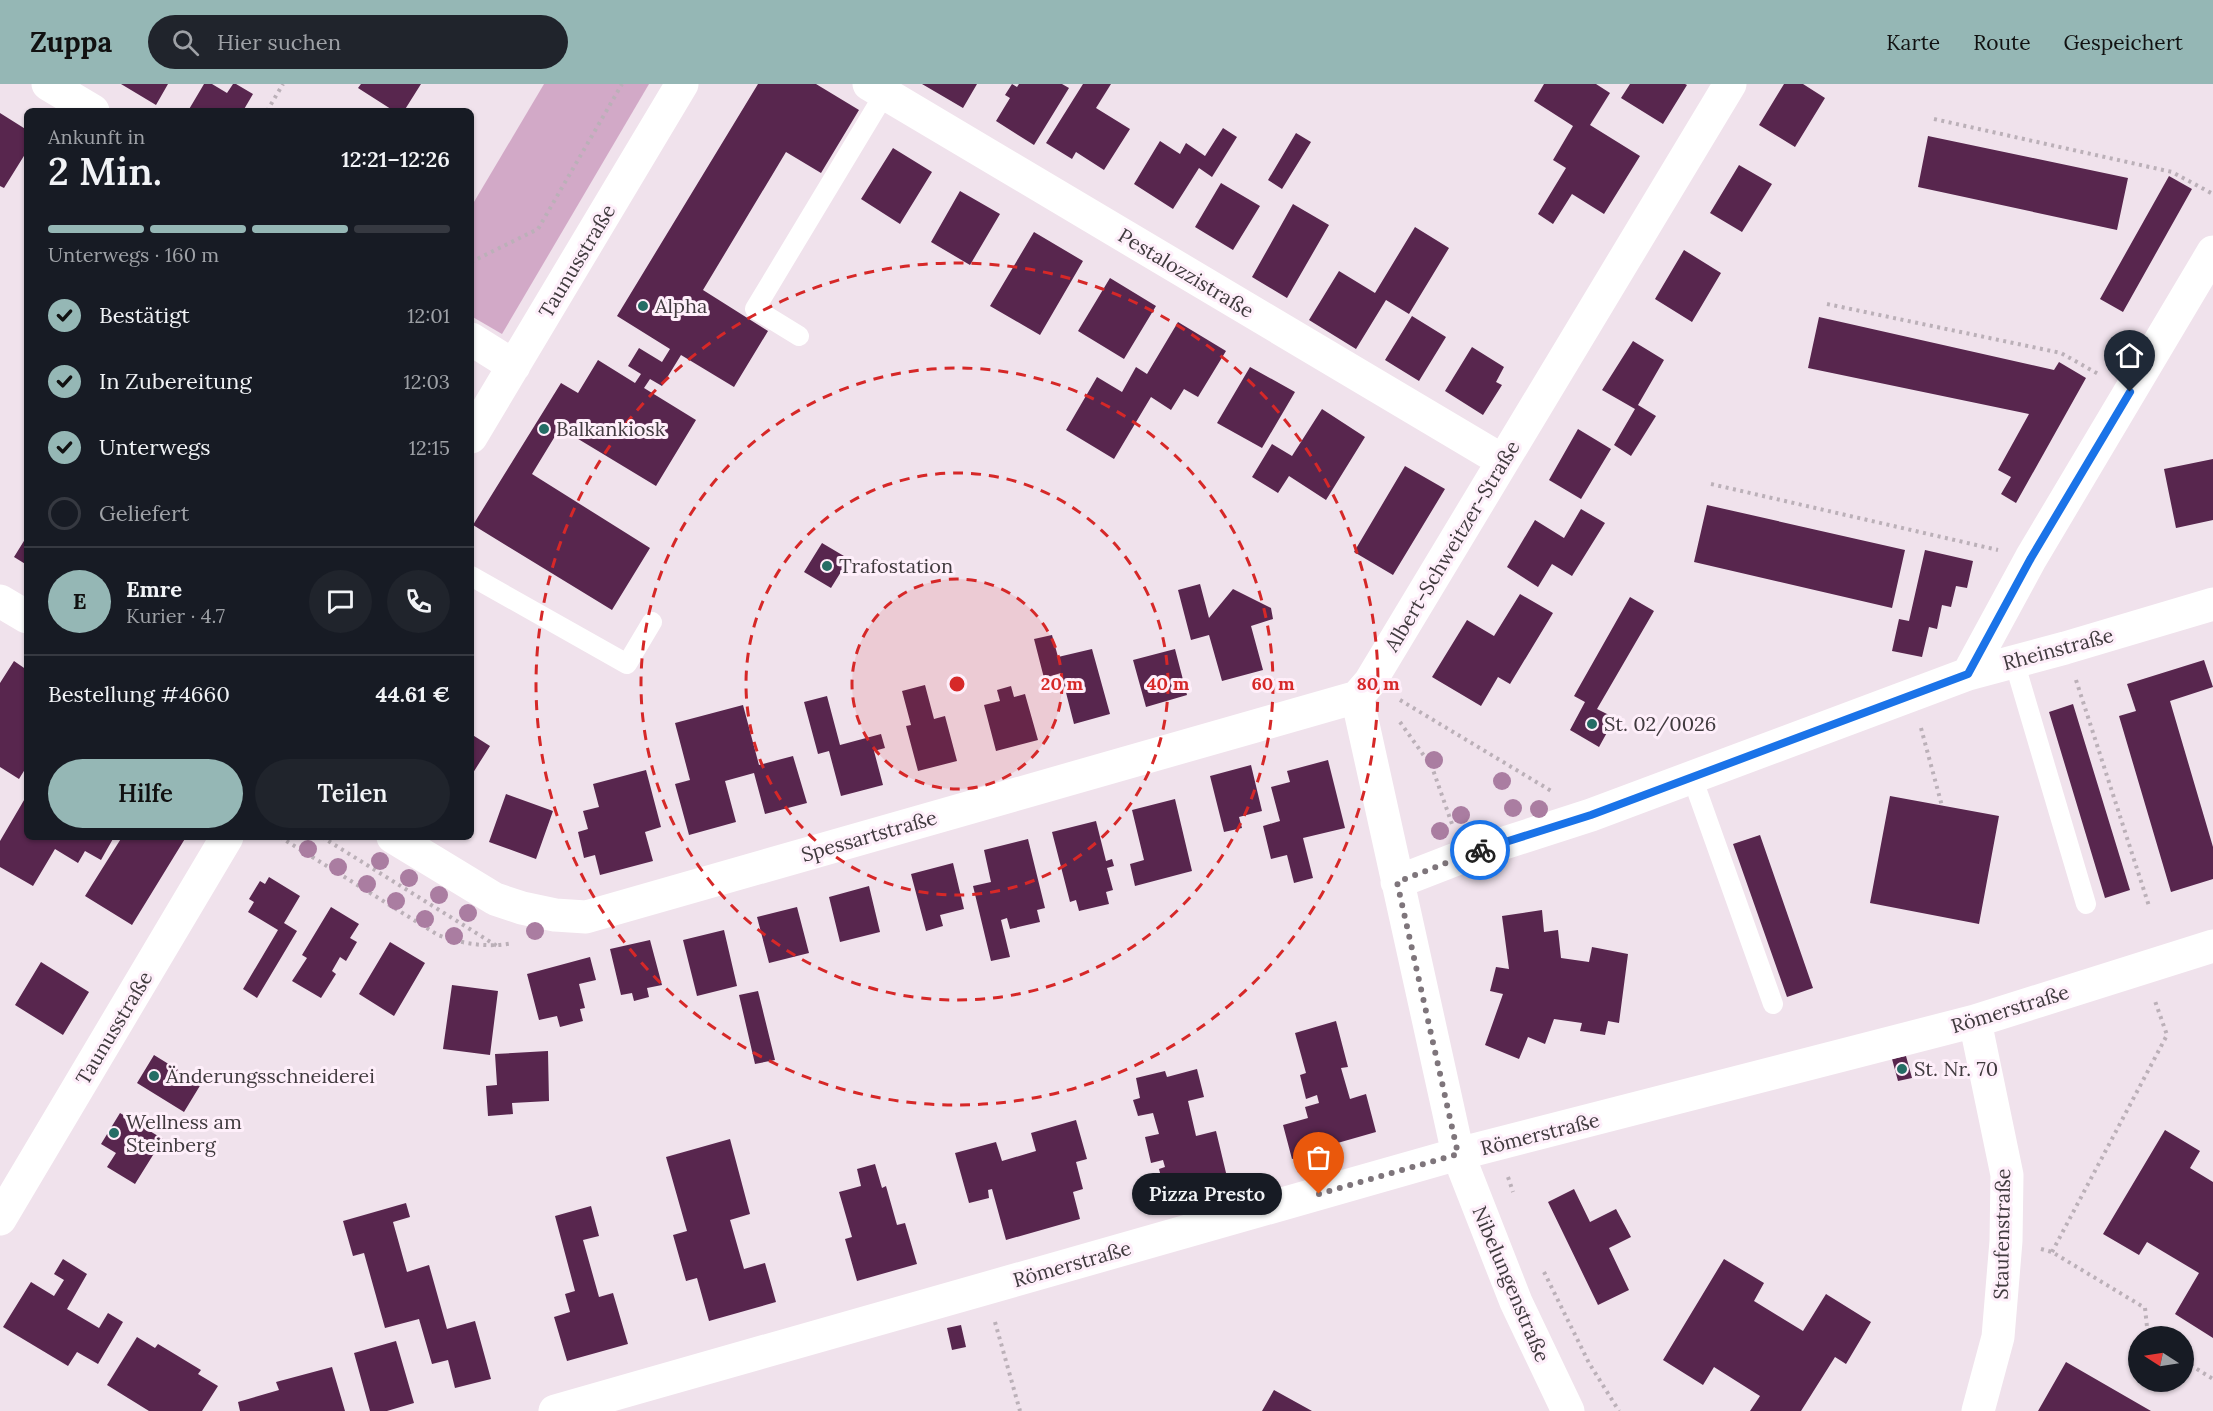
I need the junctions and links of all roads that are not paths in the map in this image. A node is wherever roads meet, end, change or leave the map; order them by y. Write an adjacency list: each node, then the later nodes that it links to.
1 (48, 84): 5 (street)
2 (682, 84): 9 (street, Taunusstraße)
3 (1730, 84): 11 (street, Albert-Schweitzer-Straße)
4 (877, 89): 7 (lane); 11 (street, Pestalozzistraße)
5 (88, 108)
6 (2213, 252): 18 (street)
7 (799, 336)
8 (474, 341): 9 (street)
9 (514, 366): 10 (street, Taunusstraße)
10 (474, 432)
11 (1503, 461): 19 (street, Albert-Schweitzer-Straße)
12 (474, 578): 16 (lane)
13 (0, 601): 15 (street)
14 (2213, 604): 17 (street, Rheinstraße)
15 (24, 615)
16 (652, 622)
17 (2013, 662): 18 (street, Rheinstraße); 24 (lane)
18 (1968, 674): 20 (street, Rheinstraße)
19 (1363, 689): 22 (street, Spessartstraße); 23 (street)
20 (1692, 777): 23 (street, Rheinstraße); 26 (lane)
21 (226, 840): 29 (street, Taunusstraße)
22 (398, 840)
23 (1397, 882): 28 (street)
24 (2086, 904)
25 (2213, 946): 27 (street, Römerstraße)
26 (1773, 1004)
27 (1975, 1021): 28 (street, Römerstraße); 32 (street, Staufenstraße)
28 (1458, 1154): 30 (street, Römerstraße); 31 (street, Nibelungenstraße)
29 (0, 1219)
30 (555, 1411)
31 (1568, 1411)
32 (1978, 1411)

